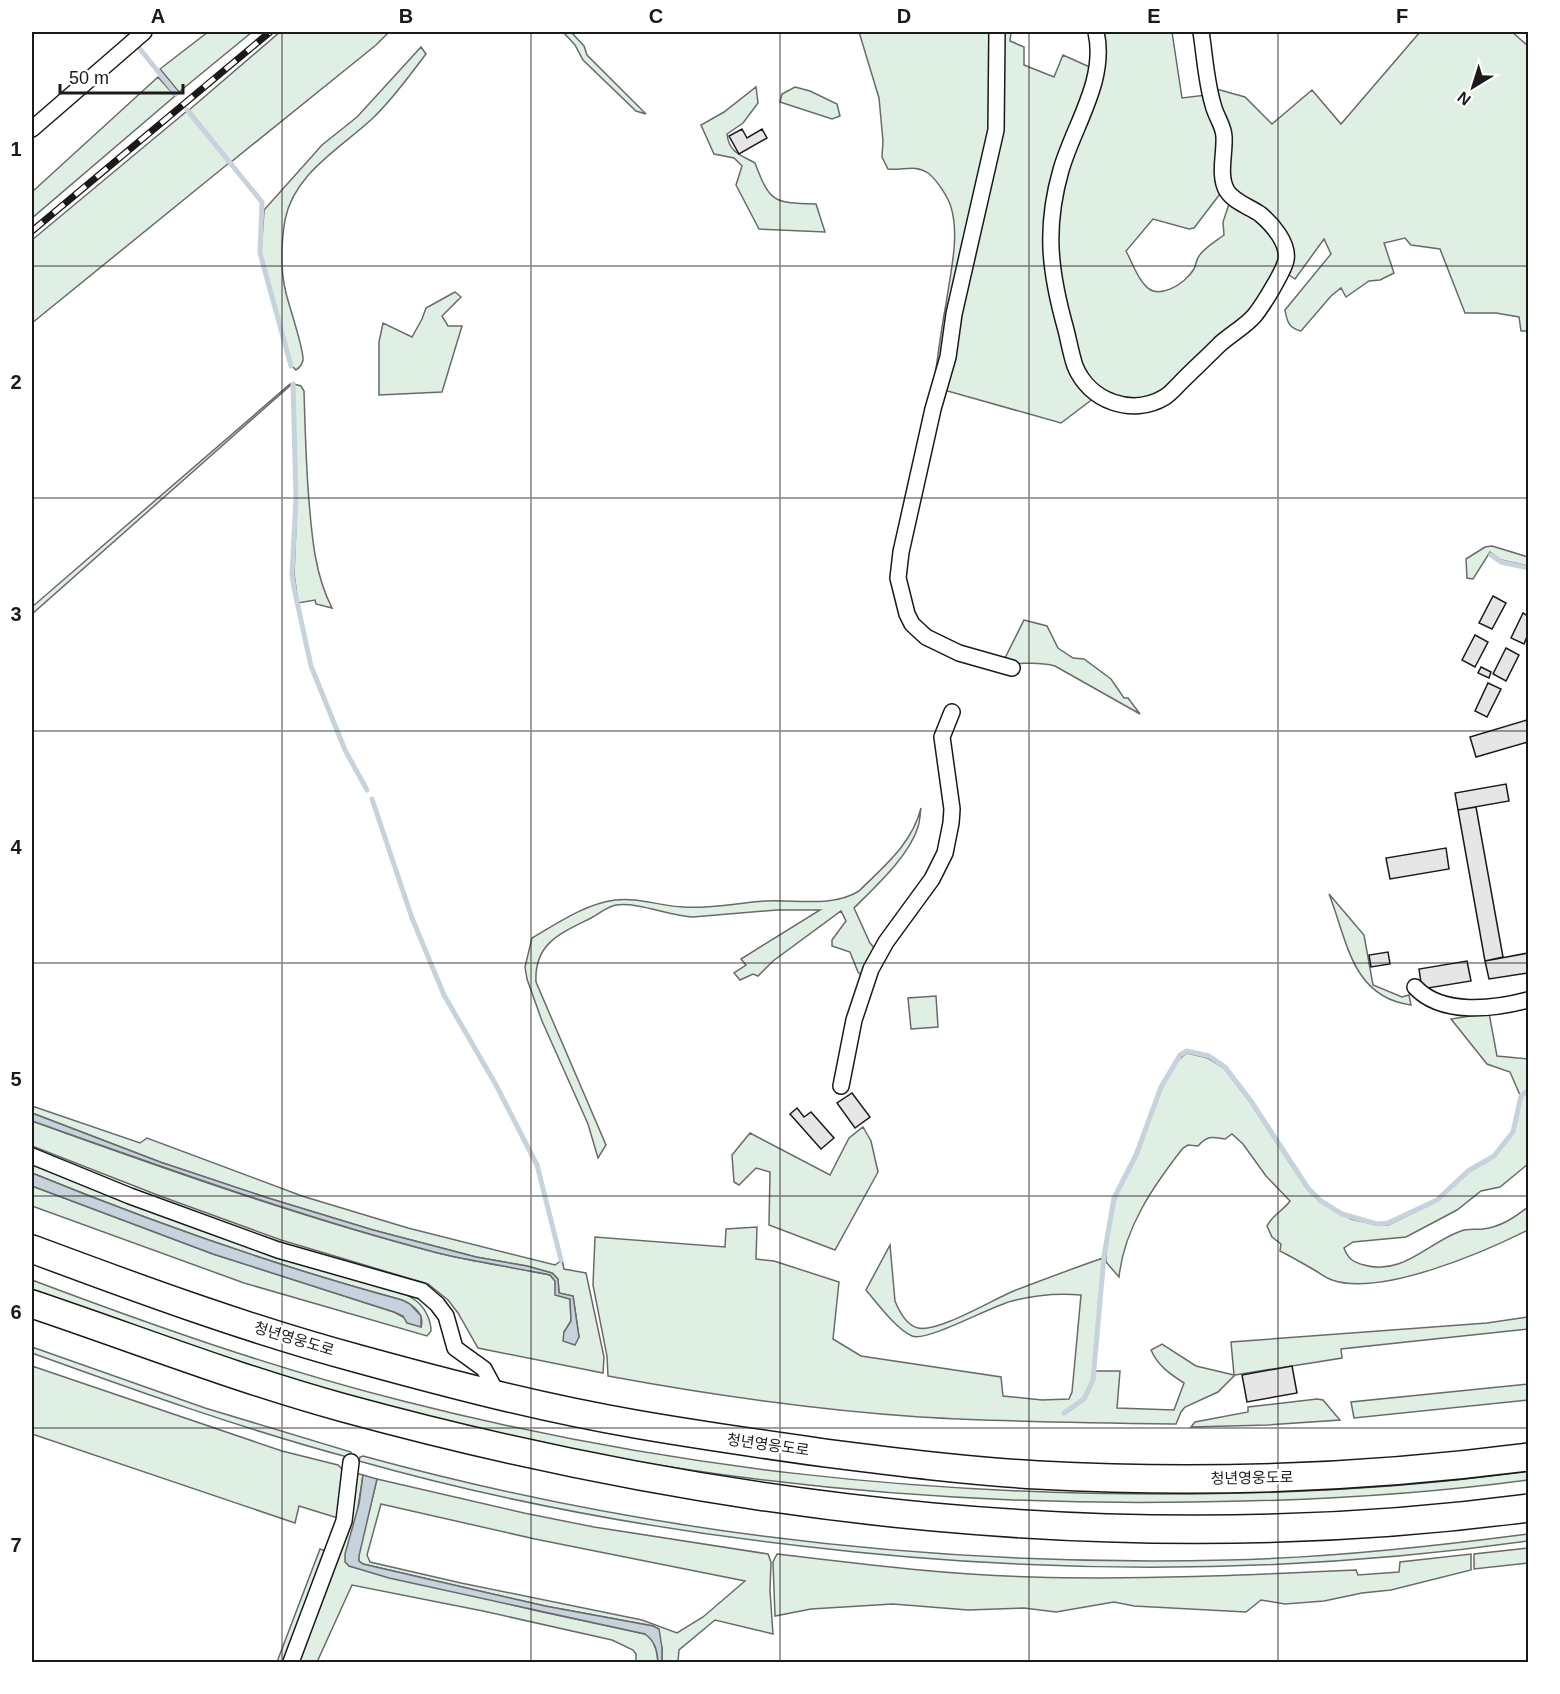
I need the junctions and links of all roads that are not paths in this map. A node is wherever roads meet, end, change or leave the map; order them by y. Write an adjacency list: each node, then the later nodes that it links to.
1 (144, 32): 5 (street)
2 (998, 32): 6 (street)
3 (1096, 32): 4 (street)
4 (1201, 32)
5 (32, 129)
6 (1012, 668)
7 (952, 712): 10 (street)
8 (1415, 987): 9 (street)
9 (1528, 1000)
10 (842, 1086)
11 (32, 1156): 14 (street)
12 (32, 1249): 14 (highway, 청년영웅도로)
13 (32, 1304): 17 (highway)
14 (498, 1395): 15 (highway, 청년영웅도로)
15 (1528, 1457)
16 (351, 1462): 18 (street)
17 (1528, 1508)
18 (291, 1662)

